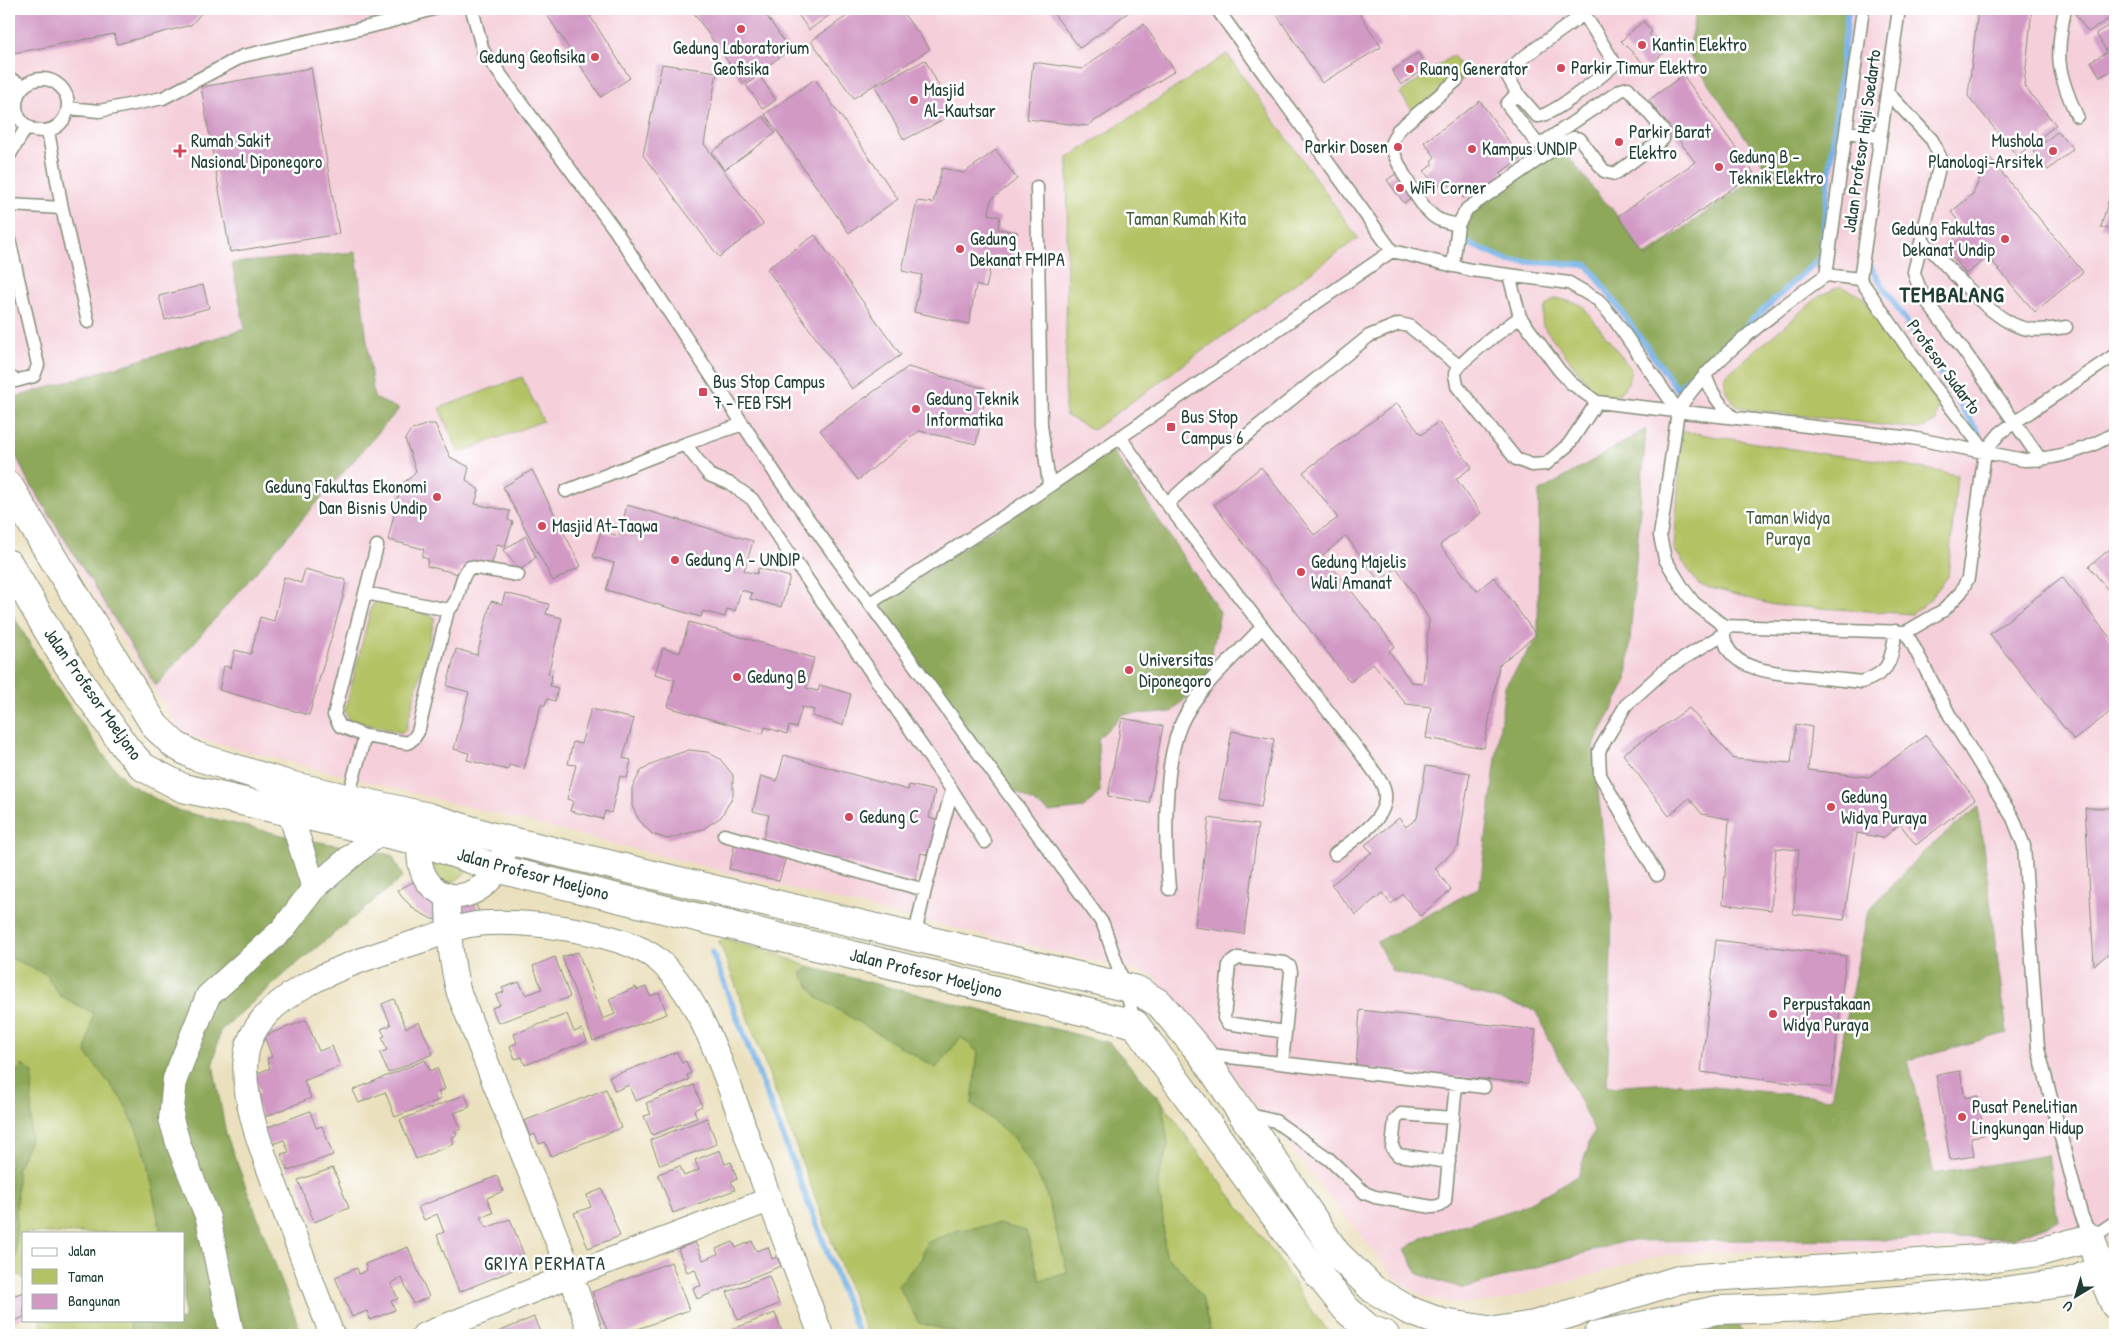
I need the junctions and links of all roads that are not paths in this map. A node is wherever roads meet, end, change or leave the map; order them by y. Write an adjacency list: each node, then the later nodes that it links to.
1 (433, 9): 12 (lane)
2 (472, 9): 42 (lane)
3 (1217, 9): 26 (lane)
4 (1863, 9): 16 (lane, Jalan Profesor Haji Soedarto)
5 (1899, 9): 10 (lane, Jalan Profesor Haji Soedarto)
6 (2065, 9): 13 (lane)
7 (9, 78): 9 (lane)
8 (1457, 80): 23 (lane)
9 (24, 86): 12 (lane); 14 (lane)
10 (1887, 92): 17 (lane, Jalan Profesor Haji Soedarto); 25 (lane)
11 (1517, 93): 11 (lane); 23 (lane)
12 (68, 108): 15 (lane)
13 (2077, 116)
14 (27, 126): 15 (lane); 18 (lane)
15 (48, 130): 22 (lane)
16 (1848, 132): 17 (lane); 29 (lane, Jalan Profesor Haji Soedarto)
17 (1879, 137): 30 (lane, Jalan Profesor Haji Soedarto)
18 (12, 142): 19 (lane)
19 (9, 156)
20 (1037, 187): 48 (lane)
21 (9, 205): 22 (lane)
22 (62, 208): 32 (lane)
23 (1458, 225): 27 (lane)
24 (9, 239): 37 (lane)
25 (1922, 240): 33 (lane); 41 (lane)
26 (1392, 251): 27 (lane); 44 (lane)
27 (1454, 266): 28 (lane)
28 (1509, 275): 31 (lane); 39 (lane)
29 (1826, 275): 30 (lane); 36 (lane)
30 (1860, 279): 46 (lane, Profesor Sudarto)
31 (1520, 317): 35 (lane); 38 (lane)
32 (88, 322)
33 (2066, 327)
34 (2115, 355): 41 (lane)
35 (1459, 366): 38 (lane); 51 (lane)
36 (1705, 374): 39 (lane); 40 (lane)
37 (9, 376)
38 (1597, 402): 39 (lane)
39 (1678, 411): 40 (lane); 59 (lane)
40 (1733, 417): 46 (lane)
41 (2015, 422): 46 (lane); 47 (lane)
42 (743, 424): 45 (lane); 56 (lane)
43 (2115, 433): 47 (lane)
44 (1120, 437): 48 (lane); 51 (lane)
45 (685, 444): 50 (lane); 63 (lane)
46 (1985, 451): 47 (lane); 60 (lane)
47 (2041, 460)
48 (1050, 484): 56 (lane)
49 (9, 486): 62 (street)
50 (566, 491)
51 (1167, 504): 58 (lane)
52 (377, 546): 55 (lane)
53 (9, 564): 65 (street, Jalan Profesor Moeljono)
54 (518, 575): 57 (lane)
55 (366, 593): 57 (lane); 61 (lane)
56 (870, 603): 80 (lane)
57 (448, 610): 61 (lane)
58 (1262, 627): 71 (lane); 75 (lane)
59 (1724, 630): 60 (lane); 60 (lane); 73 (lane)
60 (1901, 631): 92 (lane)
61 (365, 736): 64 (lane)
62 (289, 785): 64 (street); 65 (street)
63 (952, 790): 70 (lane); 76 (lane)
64 (348, 797): 66 (street)
65 (290, 813): 67 (street, Jalan Profesor Moeljono); 74 (street)
66 (424, 829): 67 (street, Jalan Profesor Moeljono); 69 (street); 72 (street, Jalan Profesor Moeljono); 77 (street)
67 (381, 831): 74 (street)
68 (724, 835): 76 (lane)
69 (506, 840): 72 (street); 79 (street)
70 (985, 842)
71 (1335, 854)
72 (499, 869): 77 (street); 81 (street, Jalan Profesor Moeljono)
73 (1657, 874)
74 (314, 888): 98 (street)
75 (1169, 889)
76 (925, 890): 79 (lane)
77 (448, 896): 78 (street)
78 (448, 932): 90 (street); 94 (street); 99 (street)
79 (914, 938): 80 (street)
80 (1126, 990): 81 (lane); 83 (street)
81 (1136, 1024): 96 (street)
82 (1285, 1032): 82 (lane); 84 (lane)
83 (1202, 1054): 84 (lane); 87 (street)
84 (1282, 1064): 85 (lane)
85 (1456, 1084): 86 (lane); 88 (lane)
86 (1484, 1087)
87 (1241, 1113): 89 (lane); 97 (street)
88 (1453, 1118): 89 (lane); 89 (lane)
89 (1449, 1162)
90 (769, 1200): 94 (street); 102 (street)
91 (2115, 1222): 92 (lane)
92 (2091, 1238): 93 (street); 97 (street)
93 (2104, 1267): 95 (street); 104 (street)
94 (571, 1275): 100 (street); 101 (street)
95 (2115, 1305)
96 (1350, 1322): 103 (street)
97 (1428, 1327)
98 (232, 1335)
99 (332, 1335)
100 (424, 1335)
101 (591, 1335)
102 (821, 1335)
103 (1385, 1335)
104 (1598, 1335)

